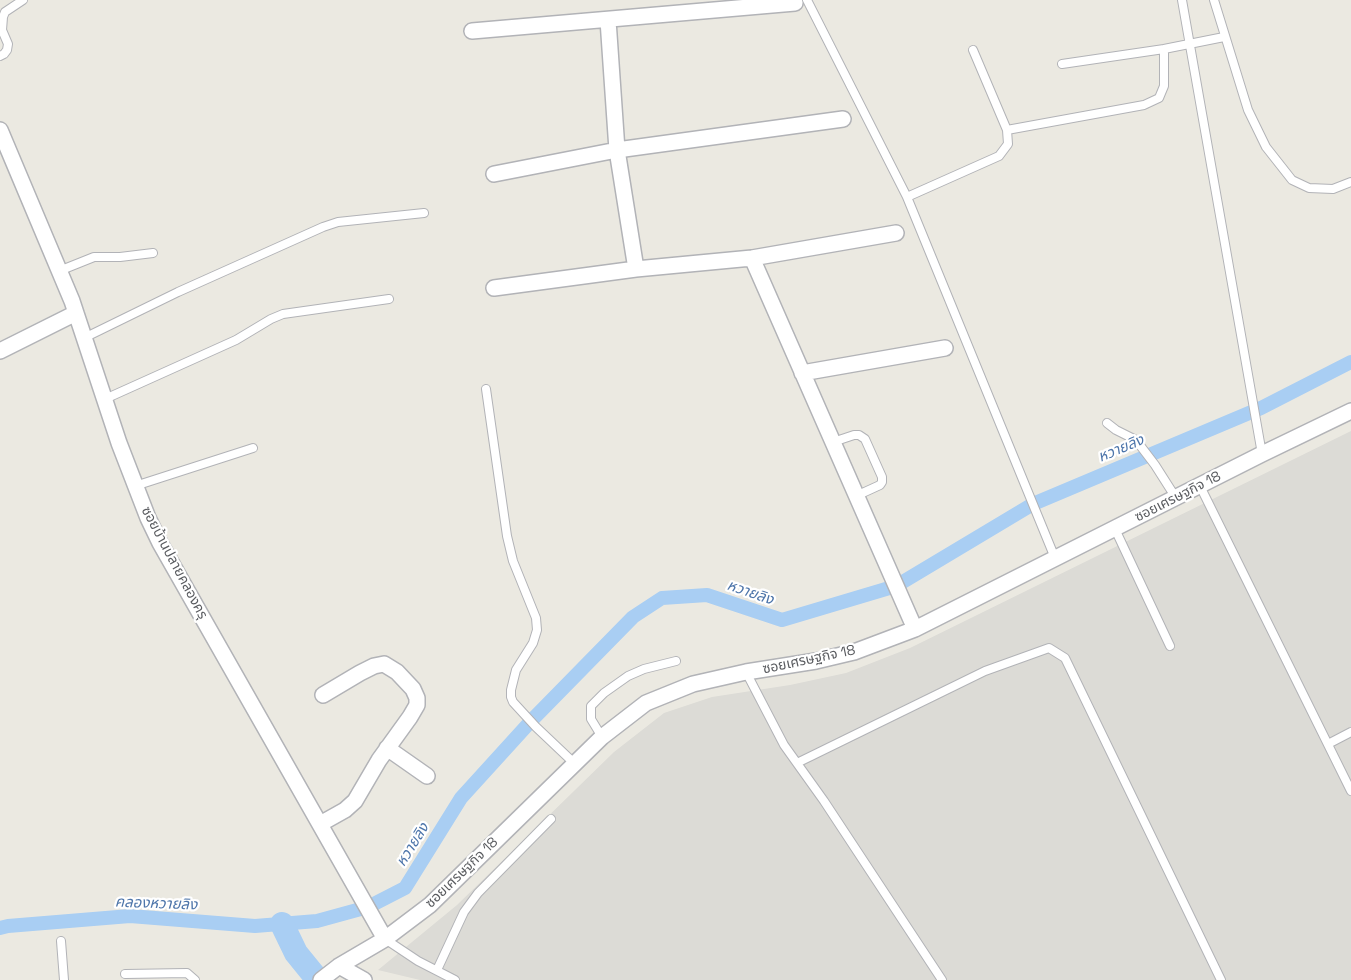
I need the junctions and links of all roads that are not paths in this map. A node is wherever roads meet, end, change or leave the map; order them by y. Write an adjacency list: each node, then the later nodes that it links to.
1 (23, 0): 11 (lane)
2 (1182, 0): 8 (lane)
3 (1214, 0): 7 (lane)
4 (801, 2): 5 (street); 19 (lane)
5 (608, 20): 6 (street); 16 (street)
6 (472, 31)
7 (1224, 38): 8 (lane); 18 (lane)
8 (1191, 44): 9 (lane); 39 (lane)
9 (1164, 48): 12 (lane); 15 (lane)
10 (973, 50): 15 (lane)
11 (0, 56)
12 (1062, 64)
13 (843, 119): 16 (street)
14 (0, 130): 25 (street, ซอยบ้านปลายคลองครุ)
15 (1007, 130): 19 (lane)
16 (617, 150): 17 (street); 24 (street)
17 (494, 174)
18 (1351, 182)
19 (907, 197): 45 (lane)
20 (424, 213): 29 (lane)
21 (896, 233): 23 (street)
22 (153, 253): 25 (lane)
23 (752, 258): 24 (street); 32 (street)
24 (636, 269): 26 (street)
25 (59, 270): 28 (street, ซอยบ้านปลายคลองครุ)
26 (494, 288)
27 (389, 299): 34 (lane)
28 (76, 313): 29 (street, ซอยบ้านปลายคลองครุ); 31 (street)
29 (84, 338): 34 (street, ซอยบ้านปลายคลองครุ)
30 (945, 348): 32 (street)
31 (0, 351)
32 (802, 373): 37 (street)
33 (486, 389): 55 (lane)
34 (105, 399): 40 (street, ซอยบ้านปลายคลองครุ)
35 (1351, 411): 39 (street, ซอยเศรษฐกิจ 18)
36 (1107, 423): 43 (lane)
37 (833, 442): 42 (street); 42 (lane)
38 (253, 448): 40 (lane)
39 (1262, 454): 41 (street, ซอยเศรษฐกิจ 18)
40 (135, 486): 60 (street, ซอยบ้านปลายคลองครุ)
41 (1200, 486): 43 (street, ซอยเศรษฐกิจ 18); 53 (lane)
42 (856, 496): 46 (street)
43 (1176, 498): 44 (street, ซอยเศรษฐกิจ 18)
44 (1115, 529): 45 (street, ซอยเศรษฐกิจ 18); 47 (lane)
45 (1055, 558): 46 (street, ซอยเศรษฐกิจ 18)
46 (915, 630): 49 (street, ซอยเศรษฐกิจ 18)
47 (1170, 646)
48 (676, 661): 52 (lane)
49 (746, 672): 52 (street, ซอยเศรษฐกิจ 18); 56 (lane)
50 (322, 695): 54 (street)
51 (1351, 732): 53 (lane)
52 (602, 736): 55 (street, ซอยเศรษฐกิจ 18)
53 (1328, 744): 58 (lane)
54 (387, 748): 57 (street); 60 (street)
55 (574, 763): 61 (street, ซอยเศรษฐกิจ 18)
56 (797, 763): 71 (lane); 72 (lane)
57 (427, 776)
58 (1351, 792)
59 (551, 819): 64 (lane)
60 (320, 824): 61 (street, ซอยบ้านปลายคลองครุ)
61 (385, 939): 63 (street, ซอยเศรษฐกิจ 18); 64 (lane)
62 (61, 940): 66 (lane)
63 (339, 966): 68 (street, ซอยเศรษฐกิจ 18); 69 (street)
64 (437, 970): 70 (lane)
65 (125, 974): 67 (lane)
66 (64, 980)
67 (195, 980)
68 (321, 980)
69 (364, 980)
70 (455, 980)
71 (942, 980)
72 (1221, 980)

